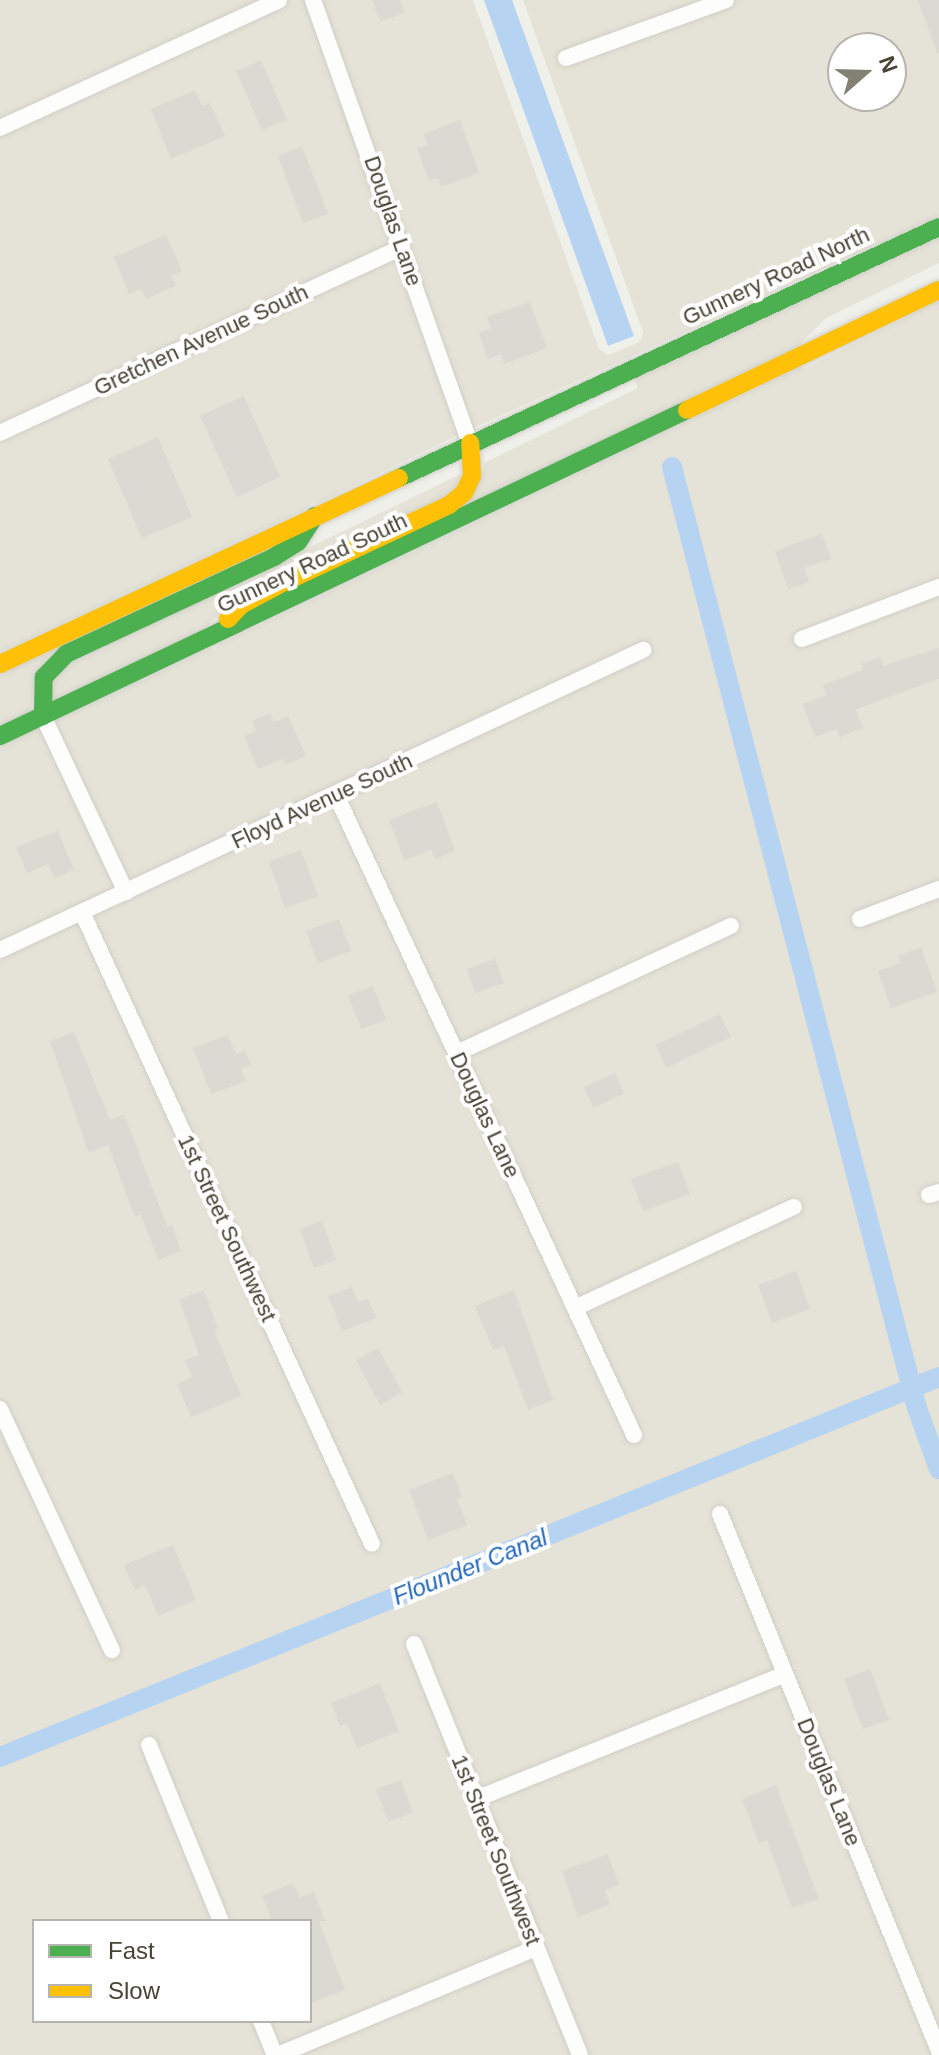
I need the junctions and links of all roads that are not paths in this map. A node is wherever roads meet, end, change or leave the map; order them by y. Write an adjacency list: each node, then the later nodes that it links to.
1 (279, 0): 5 (street)
2 (313, 0): 7 (street, Douglas Lane)
3 (726, 0): 4 (street)
4 (566, 58)
5 (0, 128)
6 (939, 227): 11 (main road, Gunnery Road North)
7 (402, 247): 12 (street, Gretchen Avenue South); 13 (street, Douglas Lane)
8 (939, 274): 10 (main road)
9 (939, 290): 10 (main road)
10 (804, 355): 16 (main road, Gunnery Road South)
11 (633, 369): 13 (main road, Gunnery Road South)
12 (0, 433)
13 (470, 443): 14 (main road, Gunnery Road South); 16 (main road)
14 (315, 516): 19 (main road, Gunnery Road South); 20 (main road)
15 (939, 587): 17 (street)
16 (213, 636): 20 (main road, Gunnery Road South)
17 (802, 639)
18 (643, 650): 22 (street, Floyd Avenue South)
19 (0, 664)
20 (43, 716): 21 (main road, Gunnery Road South); 24 (street)
21 (0, 736)
22 (336, 795): 24 (street, Floyd Avenue South); 29 (street, Douglas Lane)
23 (939, 889): 26 (street)
24 (126, 892): 25 (street, Floyd Avenue South)
25 (82, 912): 28 (street, Floyd Avenue South); 35 (street, 1st Street Southwest)
26 (860, 919)
27 (731, 926): 29 (street)
28 (0, 950)
29 (457, 1053): 31 (street, Douglas Lane)
30 (794, 1207): 31 (street)
31 (575, 1308): 33 (street, Douglas Lane)
32 (0, 1409): 37 (street)
33 (634, 1435)
34 (720, 1514): 38 (street, Douglas Lane)
35 (372, 1544)
36 (414, 1644): 40 (street, 1st Street Southwest)
37 (112, 1650)
38 (785, 1674): 40 (street); 44 (street, Douglas Lane)
39 (149, 1745): 41 (street)
40 (476, 1799): 42 (street, 1st Street Southwest)
41 (220, 1919)
42 (536, 1948): 45 (street); 46 (street, 1st Street Southwest)
43 (262, 2023): 45 (street)
44 (939, 2051)
45 (276, 2055)
46 (580, 2055)

